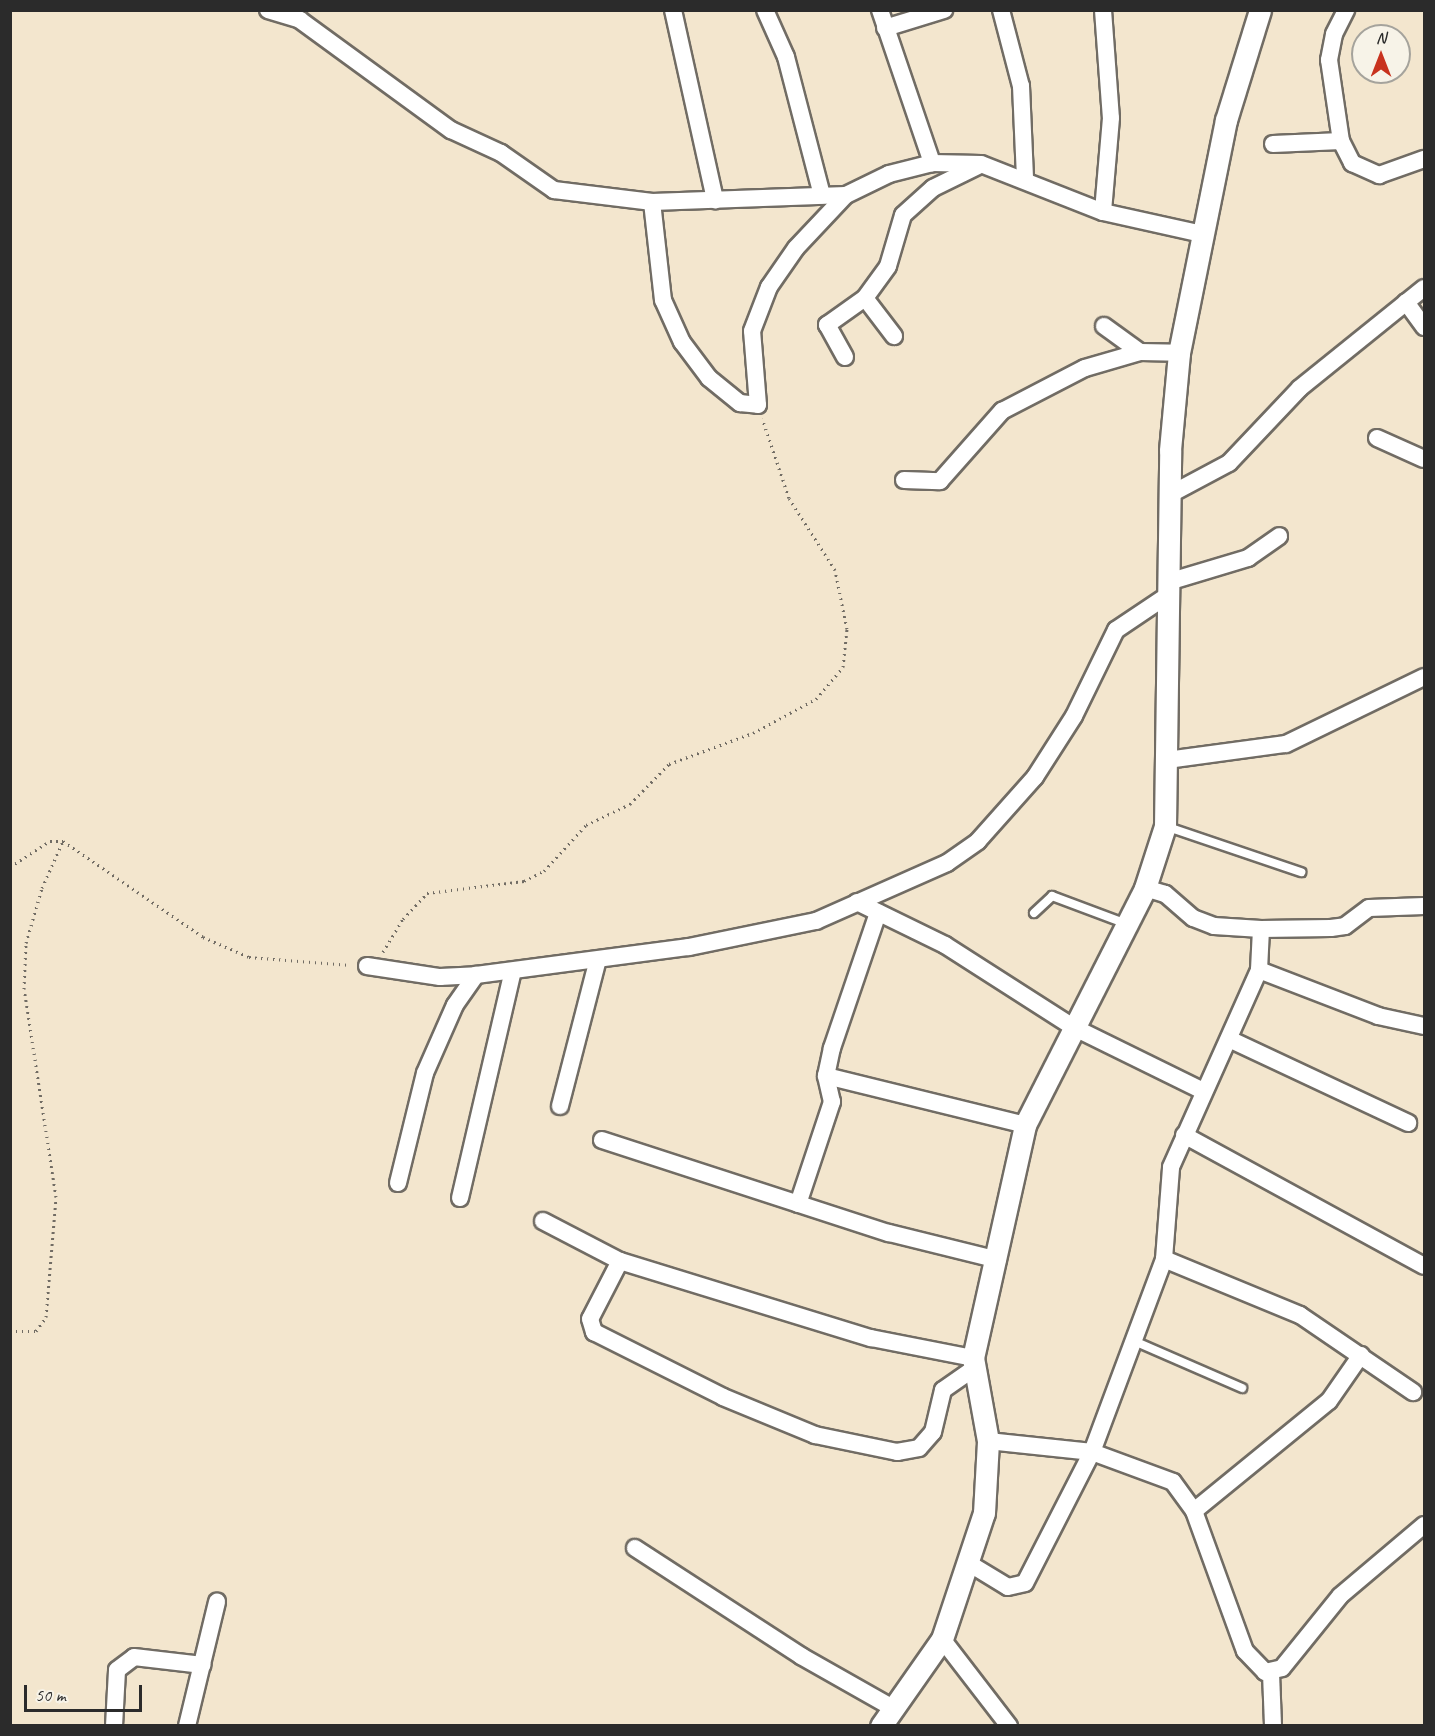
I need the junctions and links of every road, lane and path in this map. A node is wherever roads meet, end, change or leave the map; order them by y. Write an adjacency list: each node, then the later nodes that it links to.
1 (268, 10): 20 (street)
2 (673, 10): 19 (street)
3 (765, 10): 17 (street)
4 (880, 10): 10 (street)
5 (944, 10): 10 (street)
6 (1001, 10): 16 (street)
7 (1103, 10): 21 (street)
8 (1260, 10): 22 (street)
9 (1346, 10): 11 (street)
10 (885, 28): 14 (street)
11 (1341, 141): 12 (street); 13 (street)
12 (1273, 144)
13 (1425, 159)
14 (932, 163): 15 (street); 18 (street)
15 (981, 164): 16 (street); 24 (street)
16 (1025, 179): 21 (street)
17 (822, 195): 18 (street); 19 (street)
18 (846, 195): 32 (street)
19 (715, 200): 20 (street)
20 (652, 202): 32 (street)
21 (1103, 212): 22 (street)
22 (1202, 234): 30 (street)
23 (1425, 288): 25 (street)
24 (865, 298): 28 (street); 31 (street)
25 (1406, 302): 27 (street); 36 (street)
26 (1104, 326): 29 (street)
27 (1425, 327)
28 (894, 336)
29 (1140, 352): 30 (street); 35 (street)
30 (1179, 353): 36 (street)
31 (845, 357)
32 (758, 405): 53 (path)
33 (1377, 438): 34 (street)
34 (1425, 459)
35 (904, 480)
36 (1169, 495): 38 (street)
37 (1280, 536): 38 (street)
38 (1168, 588): 40 (street); 46 (street)
39 (1425, 676): 40 (street)
40 (1167, 760): 41 (street)
41 (1165, 826): 44 (lane); 45 (street)
42 (63, 842): 43 (path); 53 (path); 75 (path)
43 (10, 867)
44 (1301, 872)
45 (1145, 888): 50 (street); 51 (street)
46 (857, 902): 48 (street); 52 (street)
47 (1425, 906): 51 (street)
48 (878, 913): 58 (street); 60 (street)
49 (1034, 913): 50 (lane)
50 (1124, 923): 58 (street)
51 (1261, 929): 54 (street)
52 (597, 963): 55 (street); 62 (street)
53 (367, 966): 56 (street)
54 (1259, 970): 57 (street); 59 (street)
55 (513, 971): 56 (street); 68 (street)
56 (476, 975): 67 (street)
57 (1425, 1026)
58 (1072, 1027): 61 (street); 64 (street)
59 (1229, 1039): 61 (street); 63 (street)
60 (826, 1076): 64 (street); 69 (street)
61 (1203, 1091): 65 (street)
62 (560, 1106)
63 (1408, 1123)
64 (1025, 1125): 72 (street)
65 (1184, 1135): 71 (street); 74 (street)
66 (602, 1140): 69 (street)
67 (398, 1183)
68 (460, 1198)
69 (798, 1204): 72 (street)
70 (543, 1221): 73 (street)
71 (1164, 1259): 76 (street); 77 (street)
72 (998, 1260): 78 (street)
73 (620, 1261): 78 (street); 78 (street)
74 (1425, 1266)
75 (10, 1331)
76 (1134, 1341): 79 (lane); 82 (street)
77 (1361, 1355): 80 (street); 83 (street)
78 (973, 1363): 81 (street)
79 (1242, 1388)
80 (1413, 1392)
81 (988, 1442): 82 (street); 86 (street)
82 (1092, 1452): 83 (street); 86 (street)
83 (1194, 1511): 90 (street)
84 (1425, 1525): 90 (street)
85 (634, 1548): 91 (street)
86 (970, 1564): 88 (street)
87 (218, 1602): 89 (street)
88 (942, 1639): 91 (street); 94 (street)
89 (203, 1665): 92 (street); 93 (street)
90 (1271, 1673): 95 (street)
91 (885, 1721)
92 (114, 1725)
93 (187, 1725)
94 (1009, 1725)
95 (1273, 1725)

